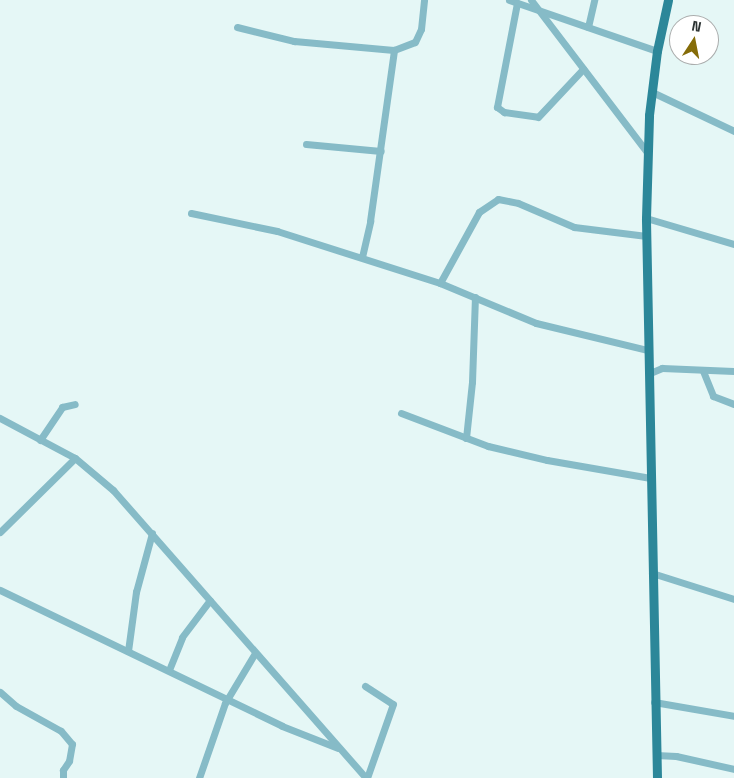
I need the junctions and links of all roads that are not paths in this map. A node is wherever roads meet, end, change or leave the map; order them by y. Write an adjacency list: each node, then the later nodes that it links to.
1 (424, 0): 10 (street)
2 (509, 0): 6 (street)
3 (531, 0): 7 (street)
4 (594, 0): 9 (street)
5 (668, 0): 11 (main road)
6 (517, 2): 7 (street); 12 (street)
7 (539, 11): 9 (street); 12 (street)
8 (237, 26): 10 (street)
9 (588, 27): 11 (street)
10 (394, 50): 16 (street)
11 (657, 51): 13 (main road)
12 (583, 69): 17 (street)
13 (652, 92): 14 (street); 17 (main road)
14 (734, 131)
15 (306, 144): 16 (street)
16 (381, 151): 22 (street)
17 (648, 152): 19 (main road)
18 (191, 213): 22 (street)
19 (646, 218): 20 (main road); 21 (street)
20 (646, 236): 23 (street); 25 (main road)
21 (734, 244)
22 (362, 257): 23 (street)
23 (440, 282): 24 (street)
24 (475, 297): 25 (street); 33 (street)
25 (648, 350): 28 (main road)
26 (703, 371): 27 (street); 28 (street); 30 (street)
27 (734, 371)
28 (650, 373): 36 (main road)
29 (75, 404): 34 (street)
30 (734, 404)
31 (401, 412): 33 (street)
32 (0, 418): 34 (street)
33 (466, 438): 36 (street)
34 (40, 440): 35 (street)
35 (74, 458): 37 (street); 38 (street)
36 (650, 478): 39 (main road)
37 (0, 532)
38 (152, 533): 42 (street); 43 (street)
39 (652, 573): 41 (street); 49 (main road)
40 (0, 590): 43 (street)
41 (734, 599)
42 (210, 600): 44 (street); 45 (street)
43 (128, 650): 45 (street)
44 (255, 653): 48 (street); 51 (street)
45 (169, 670): 48 (street)
46 (365, 686): 56 (street)
47 (0, 692): 54 (street)
48 (228, 698): 51 (street); 55 (street)
49 (654, 702): 50 (street); 52 (main road)
50 (734, 716)
51 (340, 750): 56 (street)
52 (656, 755): 53 (street); 57 (main road)
53 (734, 769)
54 (63, 778)
55 (199, 778)
56 (367, 778)
57 (657, 778)

